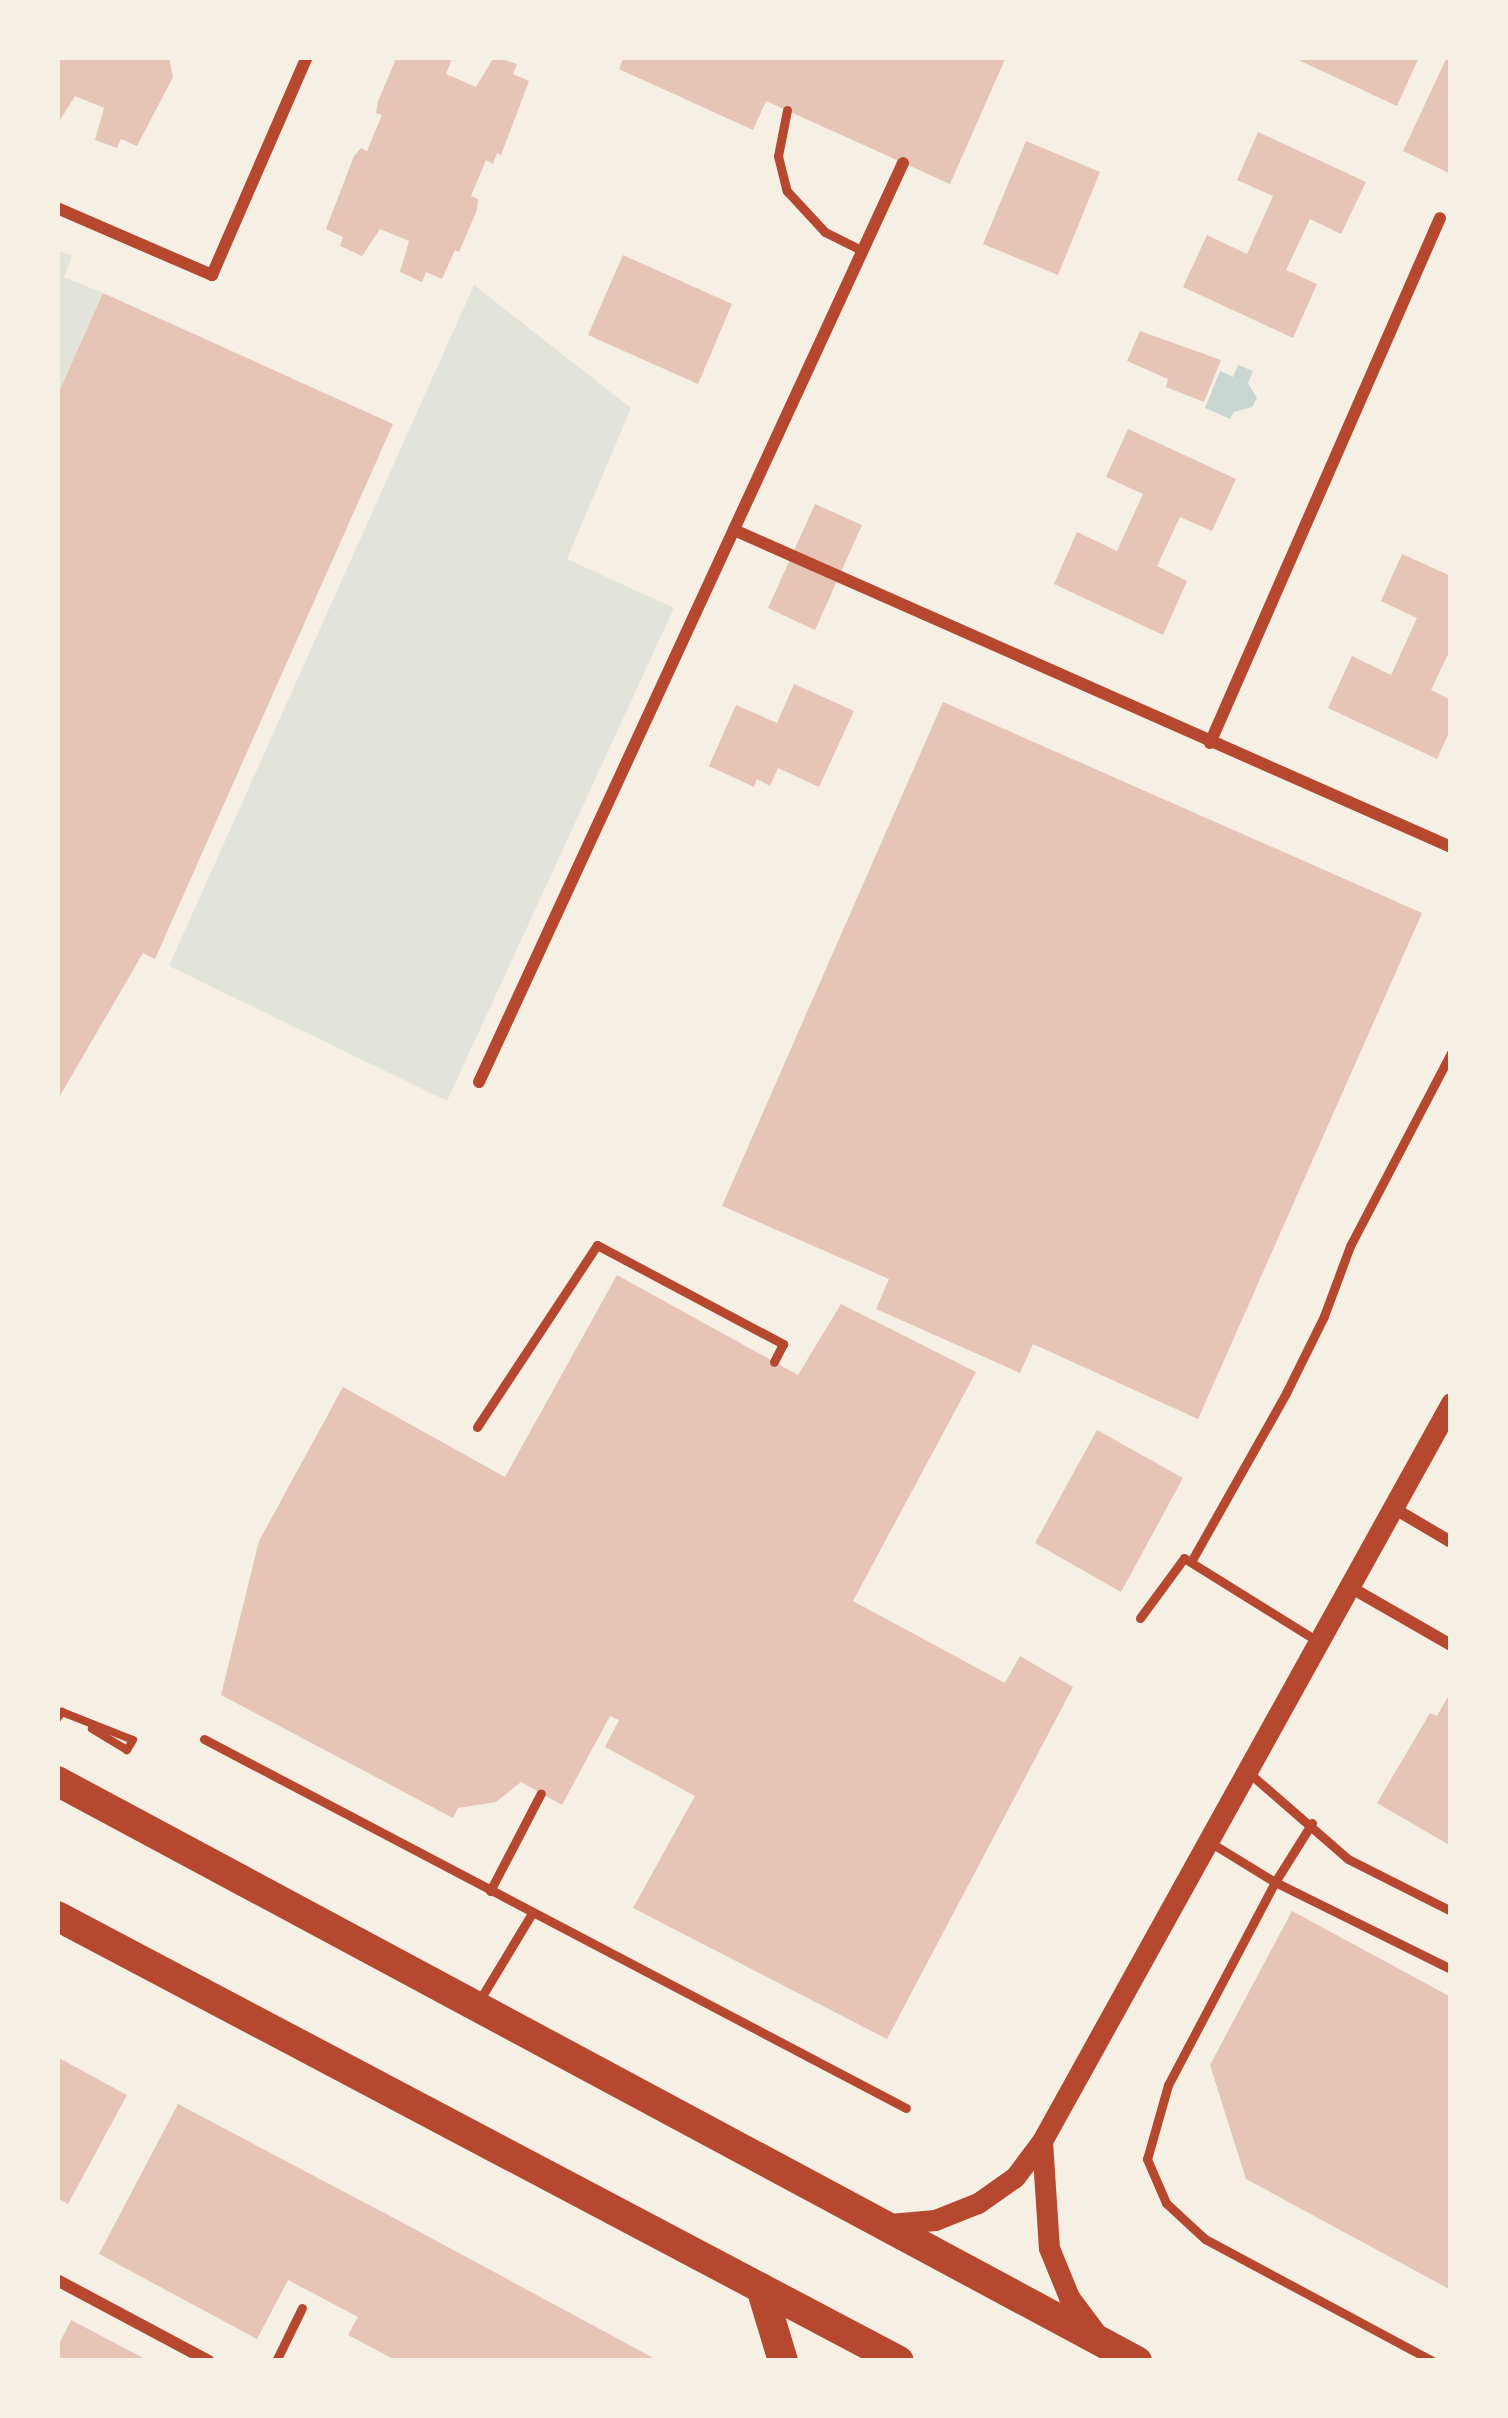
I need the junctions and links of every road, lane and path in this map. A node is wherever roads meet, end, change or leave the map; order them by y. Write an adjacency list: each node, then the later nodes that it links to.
1 (307, 57): 4 (street)
2 (787, 110): 6 (lane)
3 (904, 164): 6 (street)
4 (57, 208)
5 (1440, 218): 8 (street)
6 (863, 251): 7 (street)
7 (734, 530): 8 (street); 11 (street)
8 (1210, 743): 9 (street)
9 (1451, 847)
10 (1451, 1053): 17 (lane)
11 (479, 1082)
12 (774, 1362): 14 (lane)
13 (1451, 1403): 15 (street)
14 (477, 1427)
15 (1395, 1509): 16 (street); 18 (street)
16 (1451, 1542)
17 (1192, 1560): 19 (lane); 20 (lane)
18 (1350, 1587): 20 (street); 21 (street)
19 (1140, 1618)
20 (1319, 1642): 25 (street)
21 (1451, 1645)
22 (57, 1719): 23 (path)
23 (92, 1729)
24 (204, 1738): 31 (lane)
25 (1247, 1771): 28 (lane); 29 (street)
26 (57, 1781): 36 (main road)
27 (541, 1793): 31 (lane)
28 (1312, 1823): 30 (lane); 32 (lane)
29 (1208, 1841): 30 (lane); 38 (street)
30 (1275, 1882): 35 (lane); 50 (lane)
31 (490, 1891): 33 (lane)
32 (1451, 1911)
33 (532, 1913): 36 (lane); 37 (lane)
34 (57, 1916): 41 (main road)
35 (1451, 1969)
36 (478, 2005): 39 (main road)
37 (906, 2108)
38 (1042, 2141): 39 (street); 43 (street)
39 (890, 2224): 43 (main road)
40 (57, 2280): 45 (street)
41 (761, 2288): 44 (main road); 47 (main road)
42 (302, 2308): 46 (lane)
43 (1100, 2339): 49 (main road)
44 (861, 2352): 48 (main road)
45 (209, 2361)
46 (276, 2361)
47 (783, 2361)
48 (898, 2361)
49 (1137, 2361)
50 (1433, 2361)

